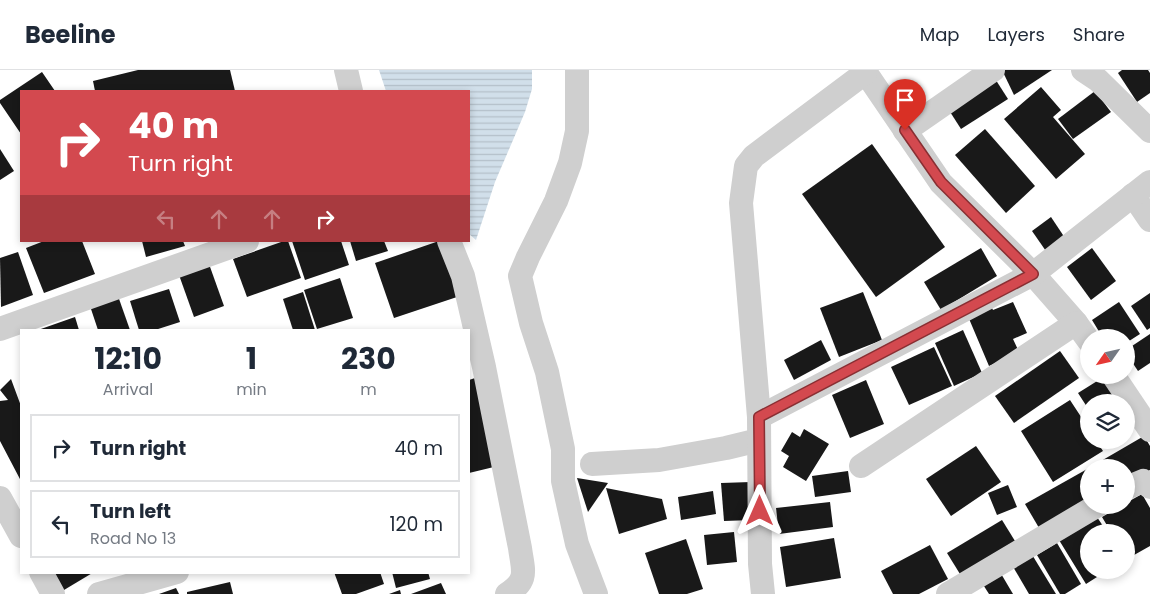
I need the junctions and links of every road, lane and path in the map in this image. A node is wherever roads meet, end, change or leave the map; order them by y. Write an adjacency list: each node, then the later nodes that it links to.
1 (346, 70): 6 (street)
2 (577, 70): 33 (street)
3 (993, 70): 7 (street)
4 (864, 72): 7 (street); 18 (street)
5 (1097, 73): 8 (street)
6 (351, 90)
7 (905, 130): 13 (street)
8 (1150, 131)
9 (1142, 188): 10 (street); 13 (street)
10 (1150, 220)
11 (244, 242): 14 (street)
12 (448, 242): 32 (street)
13 (1033, 274): 15 (street); 18 (street)
14 (0, 329)
15 (1080, 330)
16 (1080, 333): 22 (street)
17 (1119, 384): 19 (street)
18 (759, 417): 20 (street)
19 (1150, 430)
20 (759, 440): 21 (street); 34 (street)
21 (592, 464)
22 (861, 466)
23 (1135, 484): 24 (street)
24 (1150, 487)
25 (10, 508): 27 (street)
26 (1083, 514): 35 (street)
27 (20, 533)
28 (42, 574): 30 (street)
29 (170, 574): 31 (street)
30 (53, 594)
31 (99, 594)
32 (507, 594)
33 (596, 594)
34 (763, 594)
35 (948, 594)

